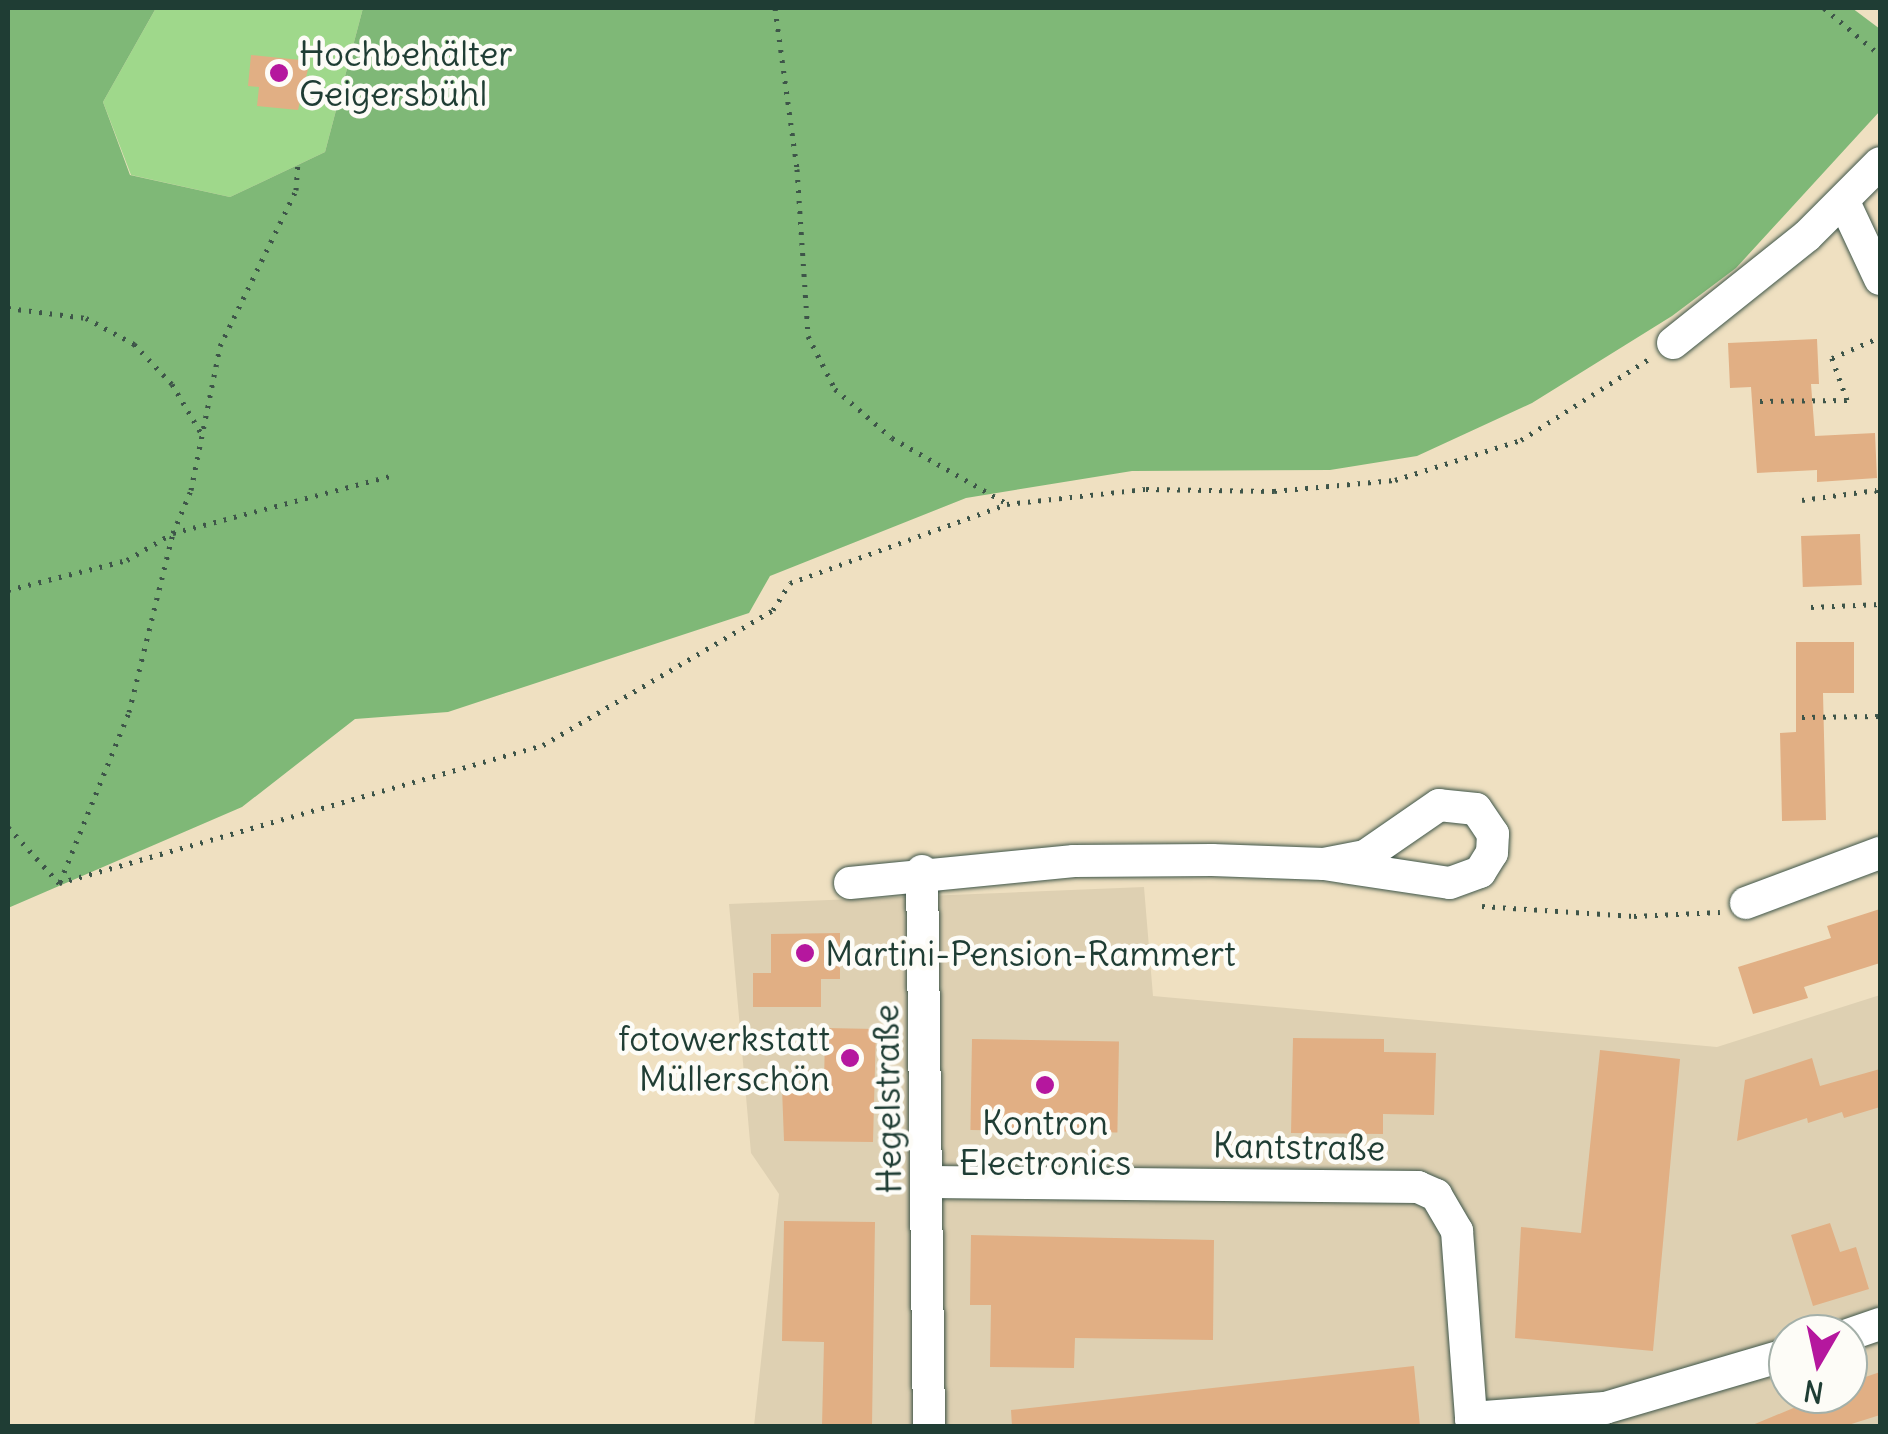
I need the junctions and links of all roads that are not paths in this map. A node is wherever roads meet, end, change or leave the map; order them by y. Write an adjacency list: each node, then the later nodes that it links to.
1 (1880, 164): 2 (street)
2 (1844, 202): 3 (street); 4 (street)
3 (1880, 280)
4 (1673, 343)
5 (1880, 853): 9 (street)
6 (1324, 864): 6 (street); 7 (street)
7 (922, 871): 8 (street); 10 (street, Hegelstraße)
8 (850, 883)
9 (1746, 903)
10 (930, 1182): 12 (street, Kantstraße); 13 (street, Hegelstraße)
11 (1768, 1360): 12 (street)
12 (1472, 1422)
13 (928, 1426)

